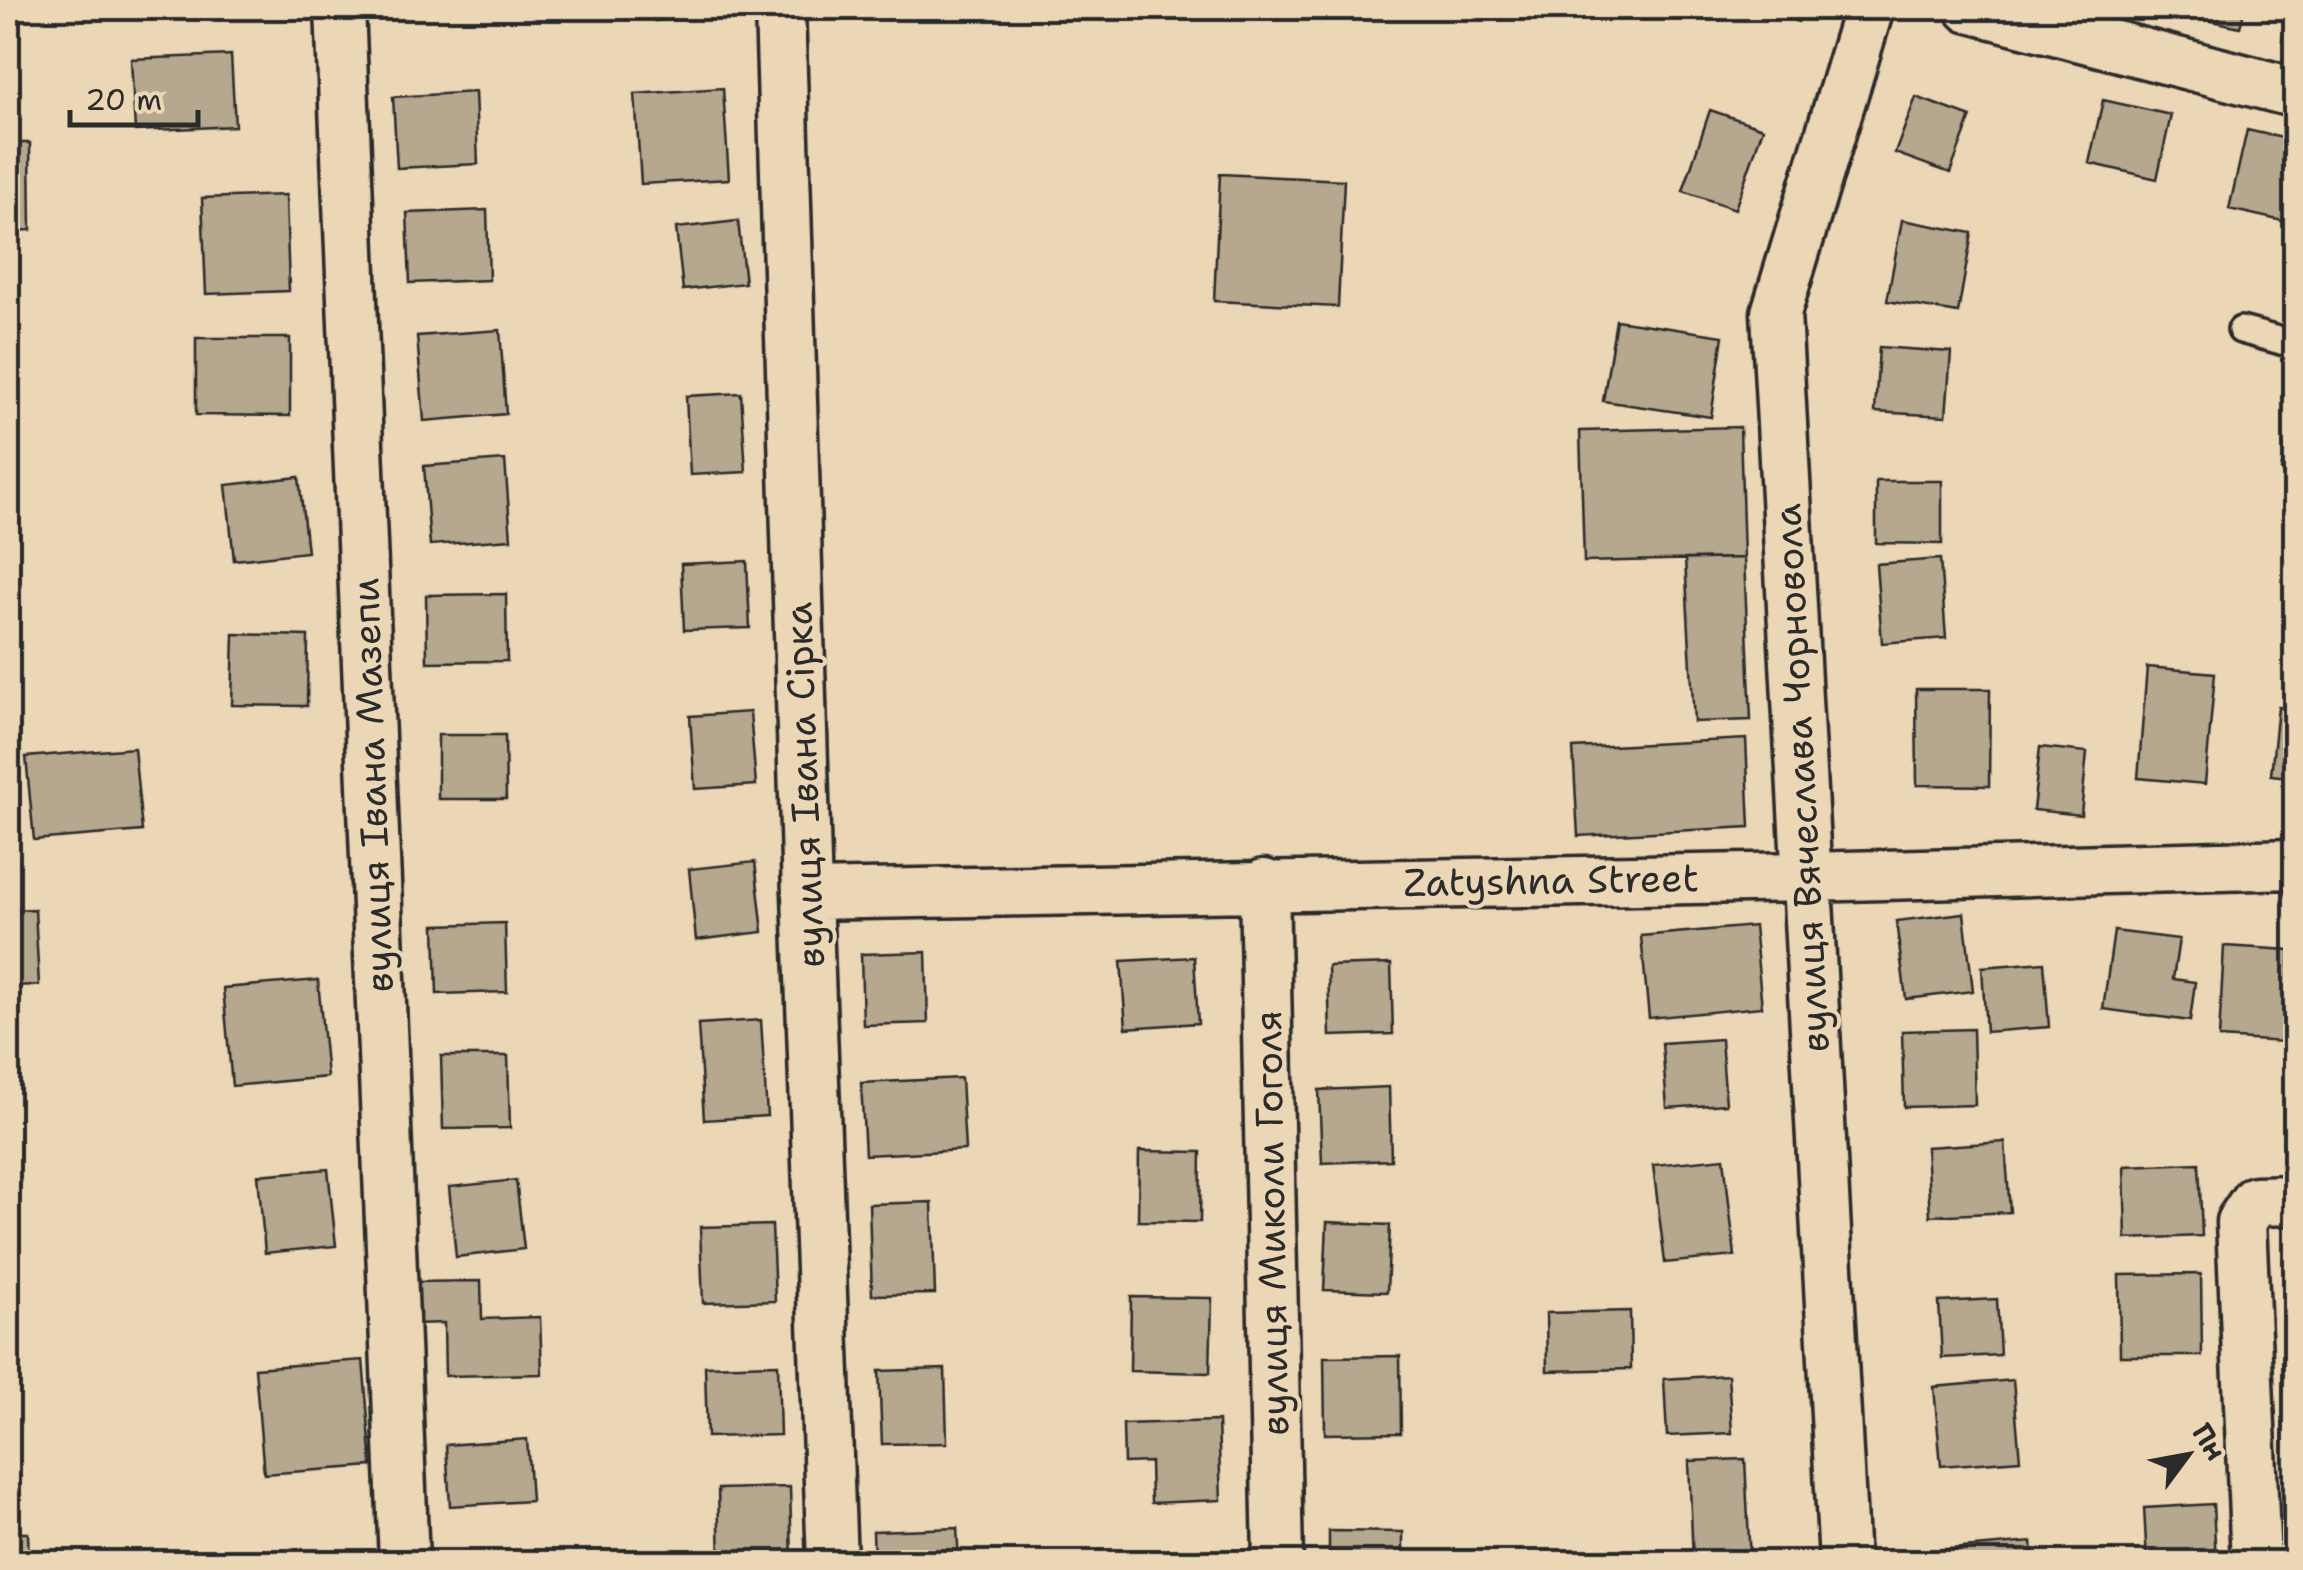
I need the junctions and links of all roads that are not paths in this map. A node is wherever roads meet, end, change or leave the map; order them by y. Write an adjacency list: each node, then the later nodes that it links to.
1 (340, 8): 13 (street, вулиця Івана Мазепи)
2 (780, 8): 11 (street, вулиця Івана Сірка)
3 (1869, 8): 9 (street, вулиця Вячеслава Чорновола)
4 (1970, 8): 5 (street)
5 (2296, 93)
6 (2241, 330): 7 (lane)
7 (2296, 344)
8 (2296, 864): 9 (street, Zatyshna Street)
9 (1806, 877): 10 (street, Zatyshna Street); 16 (street, вулиця Вячеслава Чорновола)
10 (1264, 884): 11 (street, Zatyshna Street); 15 (street, вулиця Миколи Гоголя)
11 (807, 896): 14 (street, вулиця Івана Сірка)
12 (2296, 1200): 17 (street)
13 (404, 1562)
14 (832, 1562)
15 (1278, 1562)
16 (1844, 1562)
17 (2256, 1562)

